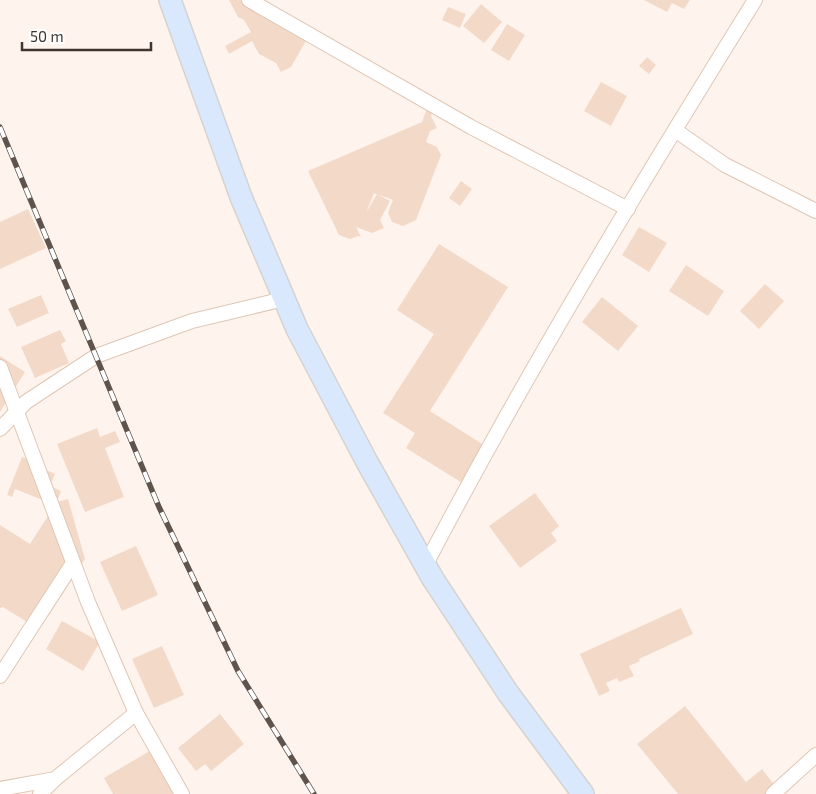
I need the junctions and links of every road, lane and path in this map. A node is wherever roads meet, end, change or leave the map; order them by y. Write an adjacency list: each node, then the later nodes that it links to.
1 (170, 0): 7 (main road)
2 (249, 0): 5 (street)
3 (755, 0): 4 (street)
4 (675, 130): 5 (street); 6 (street)
5 (628, 209): 12 (street)
6 (816, 211)
7 (284, 299): 9 (street); 12 (main road)
8 (0, 367): 9 (street)
9 (18, 410): 10 (street); 11 (street)
10 (0, 429)
11 (73, 563): 13 (street); 14 (street)
12 (425, 566): 20 (main road)
13 (0, 676)
14 (136, 713): 16 (street); 19 (street)
15 (816, 755): 21 (street)
16 (55, 779): 17 (street); 18 (street)
17 (0, 789)
18 (40, 794)
19 (182, 794)
20 (583, 794)
21 (773, 794)

